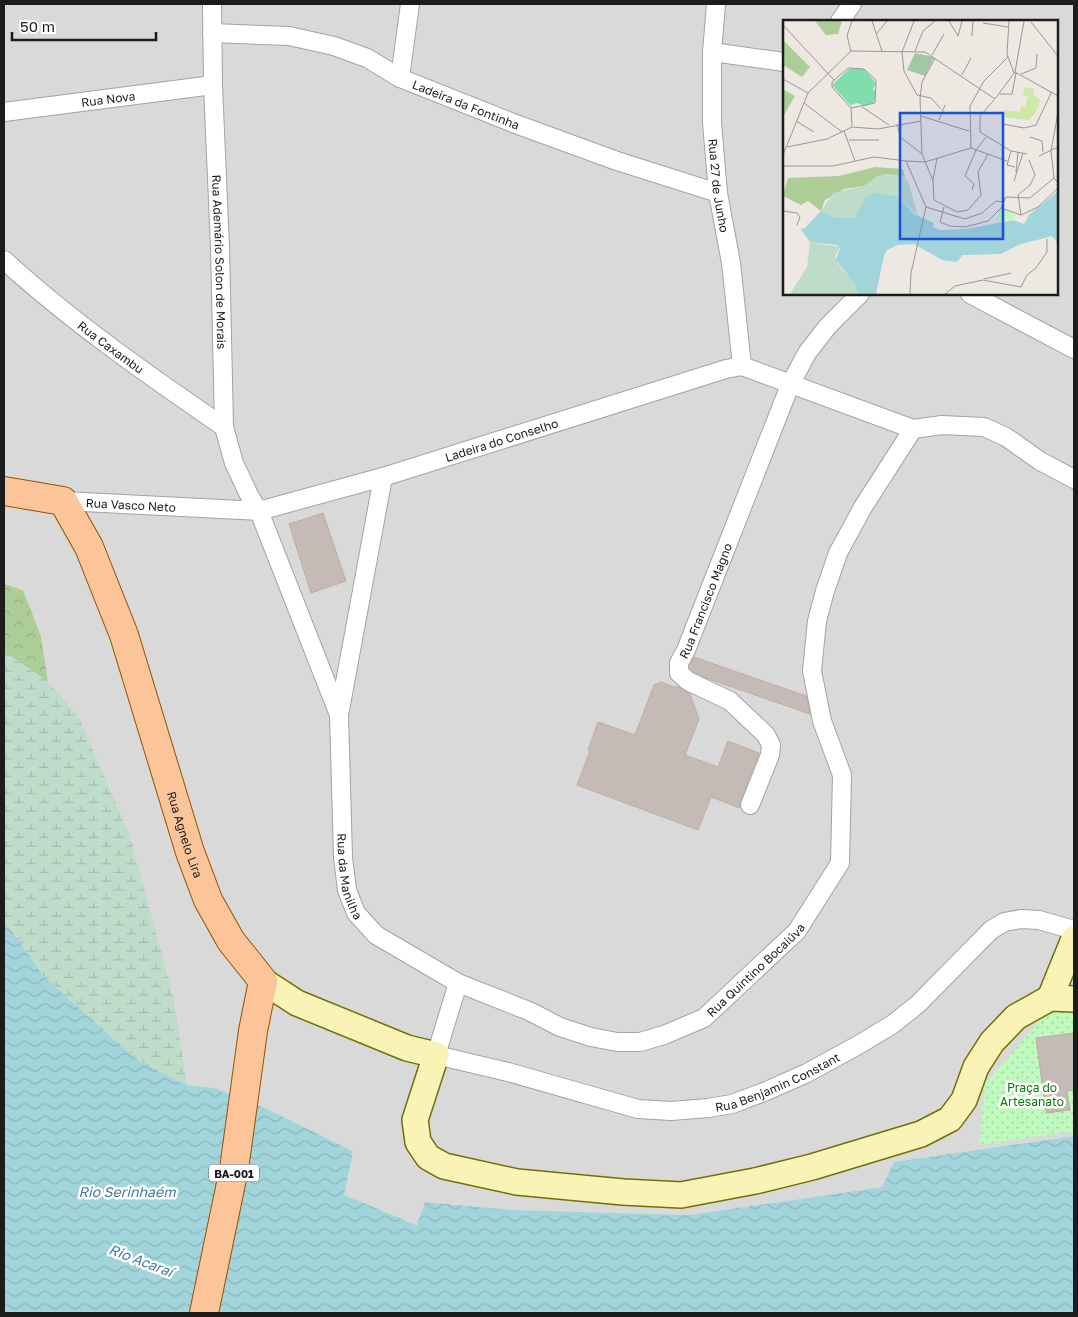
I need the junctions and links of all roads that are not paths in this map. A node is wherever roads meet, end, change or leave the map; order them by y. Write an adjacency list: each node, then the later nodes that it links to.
1 (212, 4): 6 (street, Rua Ademário Solon de Morais)
2 (410, 4): 9 (street)
3 (716, 4): 7 (street, Rua 27 de Junho)
4 (852, 4): 5 (street)
5 (841, 20)
6 (212, 33): 9 (street, Ladeira da Fontinha); 10 (street, Rua Ademário Solon de Morais)
7 (712, 52): 8 (street); 12 (street, Rua 27 de Junho)
8 (783, 62)
9 (400, 78): 12 (street, Ladeira da Fontinha)
10 (213, 85): 11 (street, Rua Nova); 19 (street, Rua Ademário Solon de Morais)
11 (4, 112)
12 (718, 193): 17 (street, Rua 27 de Junho)
13 (4, 260): 19 (street, Rua Caxambu)
14 (859, 295): 18 (street)
15 (972, 295): 16 (street)
16 (1074, 349)
17 (742, 366): 18 (street); 21 (street, Ladeira do Conselho)
18 (790, 385): 20 (street); 27 (street, Rua Francisco Magno)
19 (224, 427): 25 (street, Rua Ademário Solon de Morais)
20 (913, 429): 22 (street); 31 (street, Rua Quintino Bocaiúva)
21 (383, 478): 25 (street, Ladeira do Conselho); 26 (street, Rua da Manilha)
22 (1074, 479)
23 (4, 491): 24 (main road, Rua Vasco Neto)
24 (63, 501): 25 (street, Rua Vasco Neto); 30 (main road, Rua Agnelo Lira)
25 (259, 511): 26 (street, Rua da Manilha)
26 (339, 715): 31 (street, Rua da Manilha)
27 (750, 805)
28 (1074, 930): 33 (street, Rua Benjamin Constant)
29 (1074, 939): 32 (street)
30 (263, 981): 33 (street, Rua Agnelo Lira); 34 (main road, BA-001)
31 (458, 983): 33 (street)
32 (1062, 998): 33 (street)
33 (436, 1055)
34 (204, 1313)

